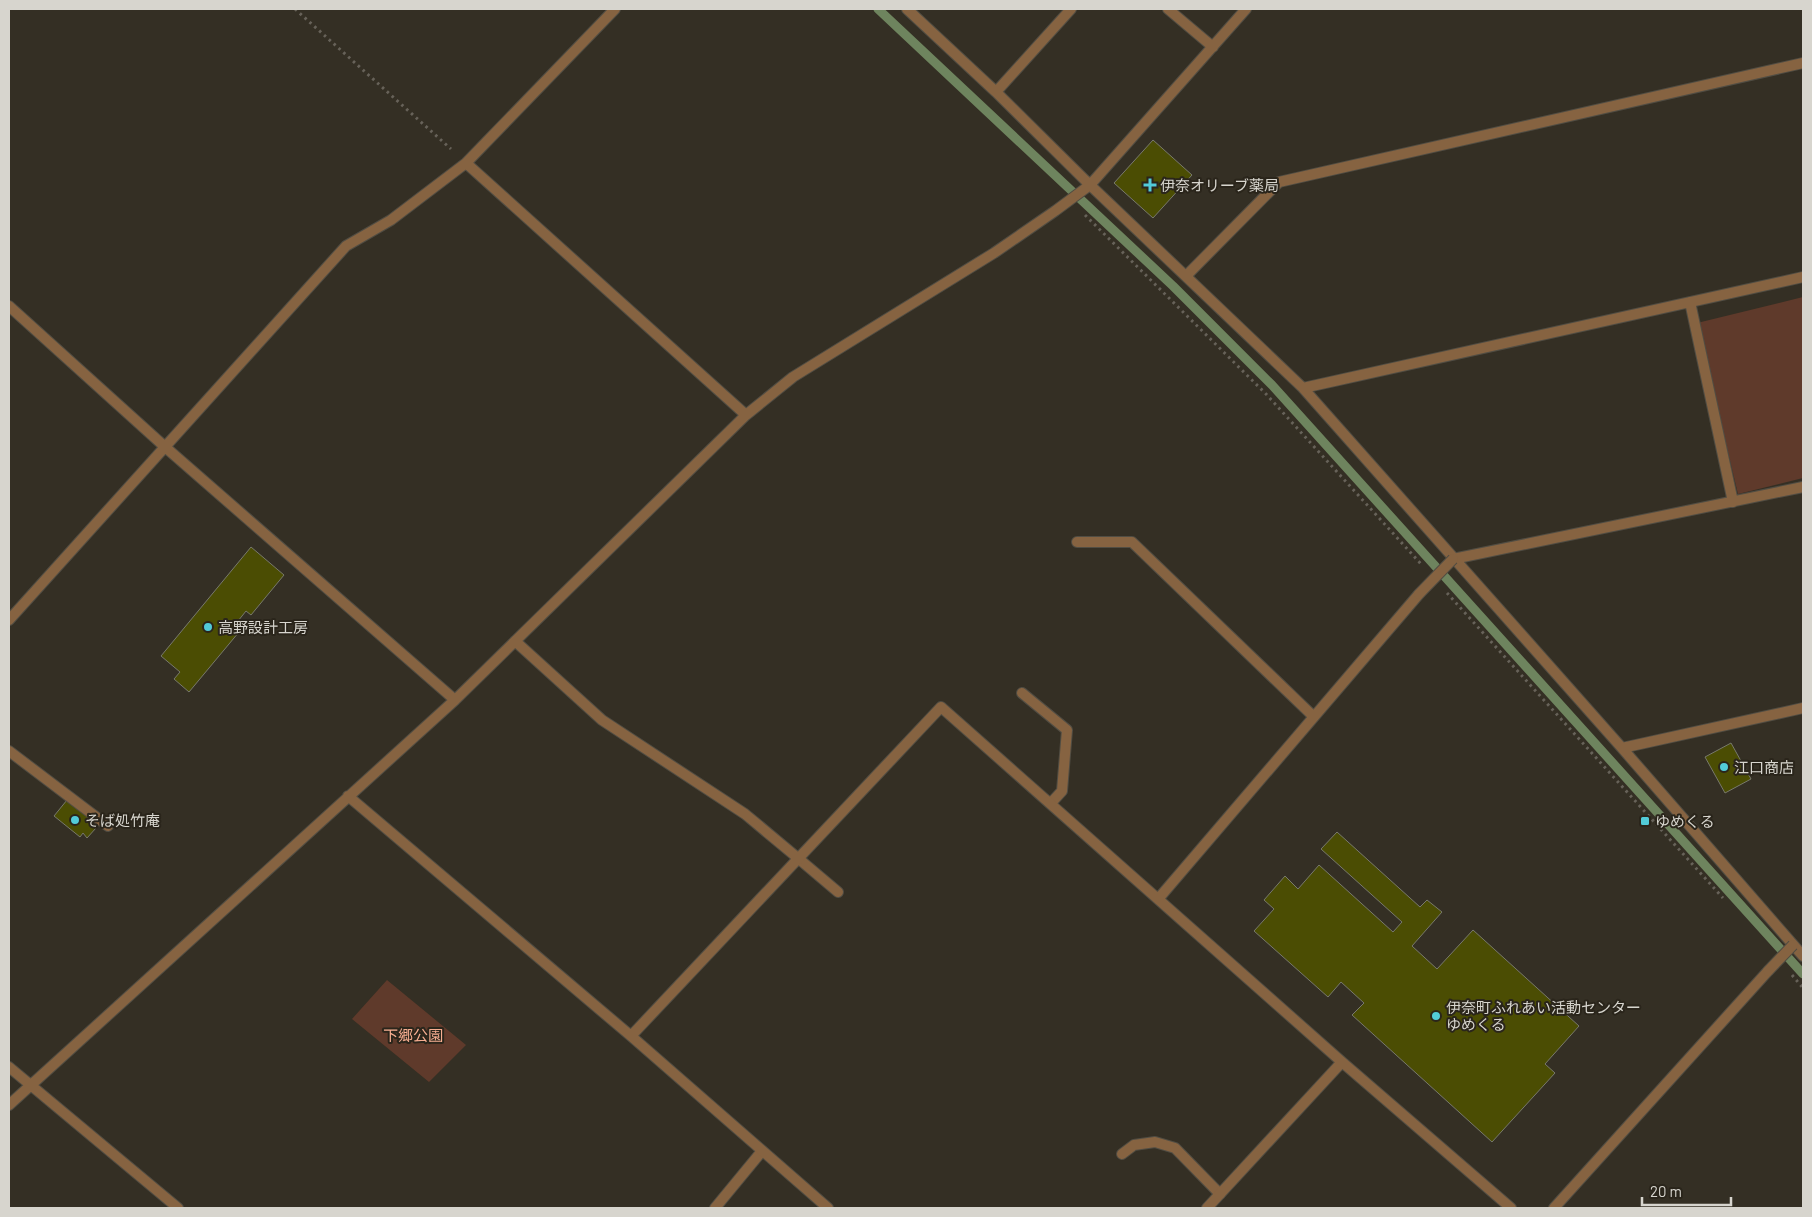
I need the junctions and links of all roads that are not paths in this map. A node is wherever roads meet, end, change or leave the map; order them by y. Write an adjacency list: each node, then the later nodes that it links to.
1 (615, 9): 9 (street)
2 (906, 9): 8 (street)
3 (1070, 9): 8 (street)
4 (1168, 9): 6 (street)
5 (1246, 9): 6 (street)
6 (1213, 47): 10 (street)
7 (1803, 63): 11 (street)
8 (996, 92): 10 (street)
9 (466, 163): 16 (street); 17 (street)
10 (1090, 185): 11 (street); 16 (street)
11 (1186, 276): 15 (street)
12 (1803, 278): 13 (street)
13 (1690, 302): 15 (street); 19 (street)
14 (9, 306): 17 (street)
15 (1303, 388): 21 (street)
16 (746, 415): 23 (street)
17 (164, 446): 22 (street); 25 (street)
18 (1803, 487): 19 (street)
19 (1732, 502): 21 (street)
20 (1077, 542): 27 (street)
21 (1453, 559): 27 (street, bridge); 28 (street)
22 (9, 620)
23 (515, 641): 25 (street); 33 (street)
24 (1022, 693): 31 (street)
25 (455, 700): 30 (street)
26 (1803, 708): 28 (street)
27 (1313, 716): 35 (street)
28 (1622, 748): 36 (street)
29 (9, 751): 32 (street)
30 (348, 796): 38 (street); 41 (street)
31 (1051, 803): 33 (street); 35 (street)
32 (108, 826)
33 (799, 859): 34 (street); 38 (street)
34 (838, 892)
35 (1159, 898): 39 (street)
36 (1793, 945): 37 (street); 51 (street, bridge)
37 (1803, 956)
38 (631, 1036): 43 (street)
39 (1342, 1062): 45 (street); 50 (street)
40 (9, 1067): 41 (street)
41 (30, 1086): 42 (street); 46 (street)
42 (9, 1105)
43 (762, 1151): 47 (street); 48 (street)
44 (1122, 1154): 45 (street)
45 (1220, 1194): 49 (street)
46 (178, 1208)
47 (715, 1208)
48 (828, 1208)
49 (1207, 1208)
50 (1511, 1208)
51 (1554, 1208)

